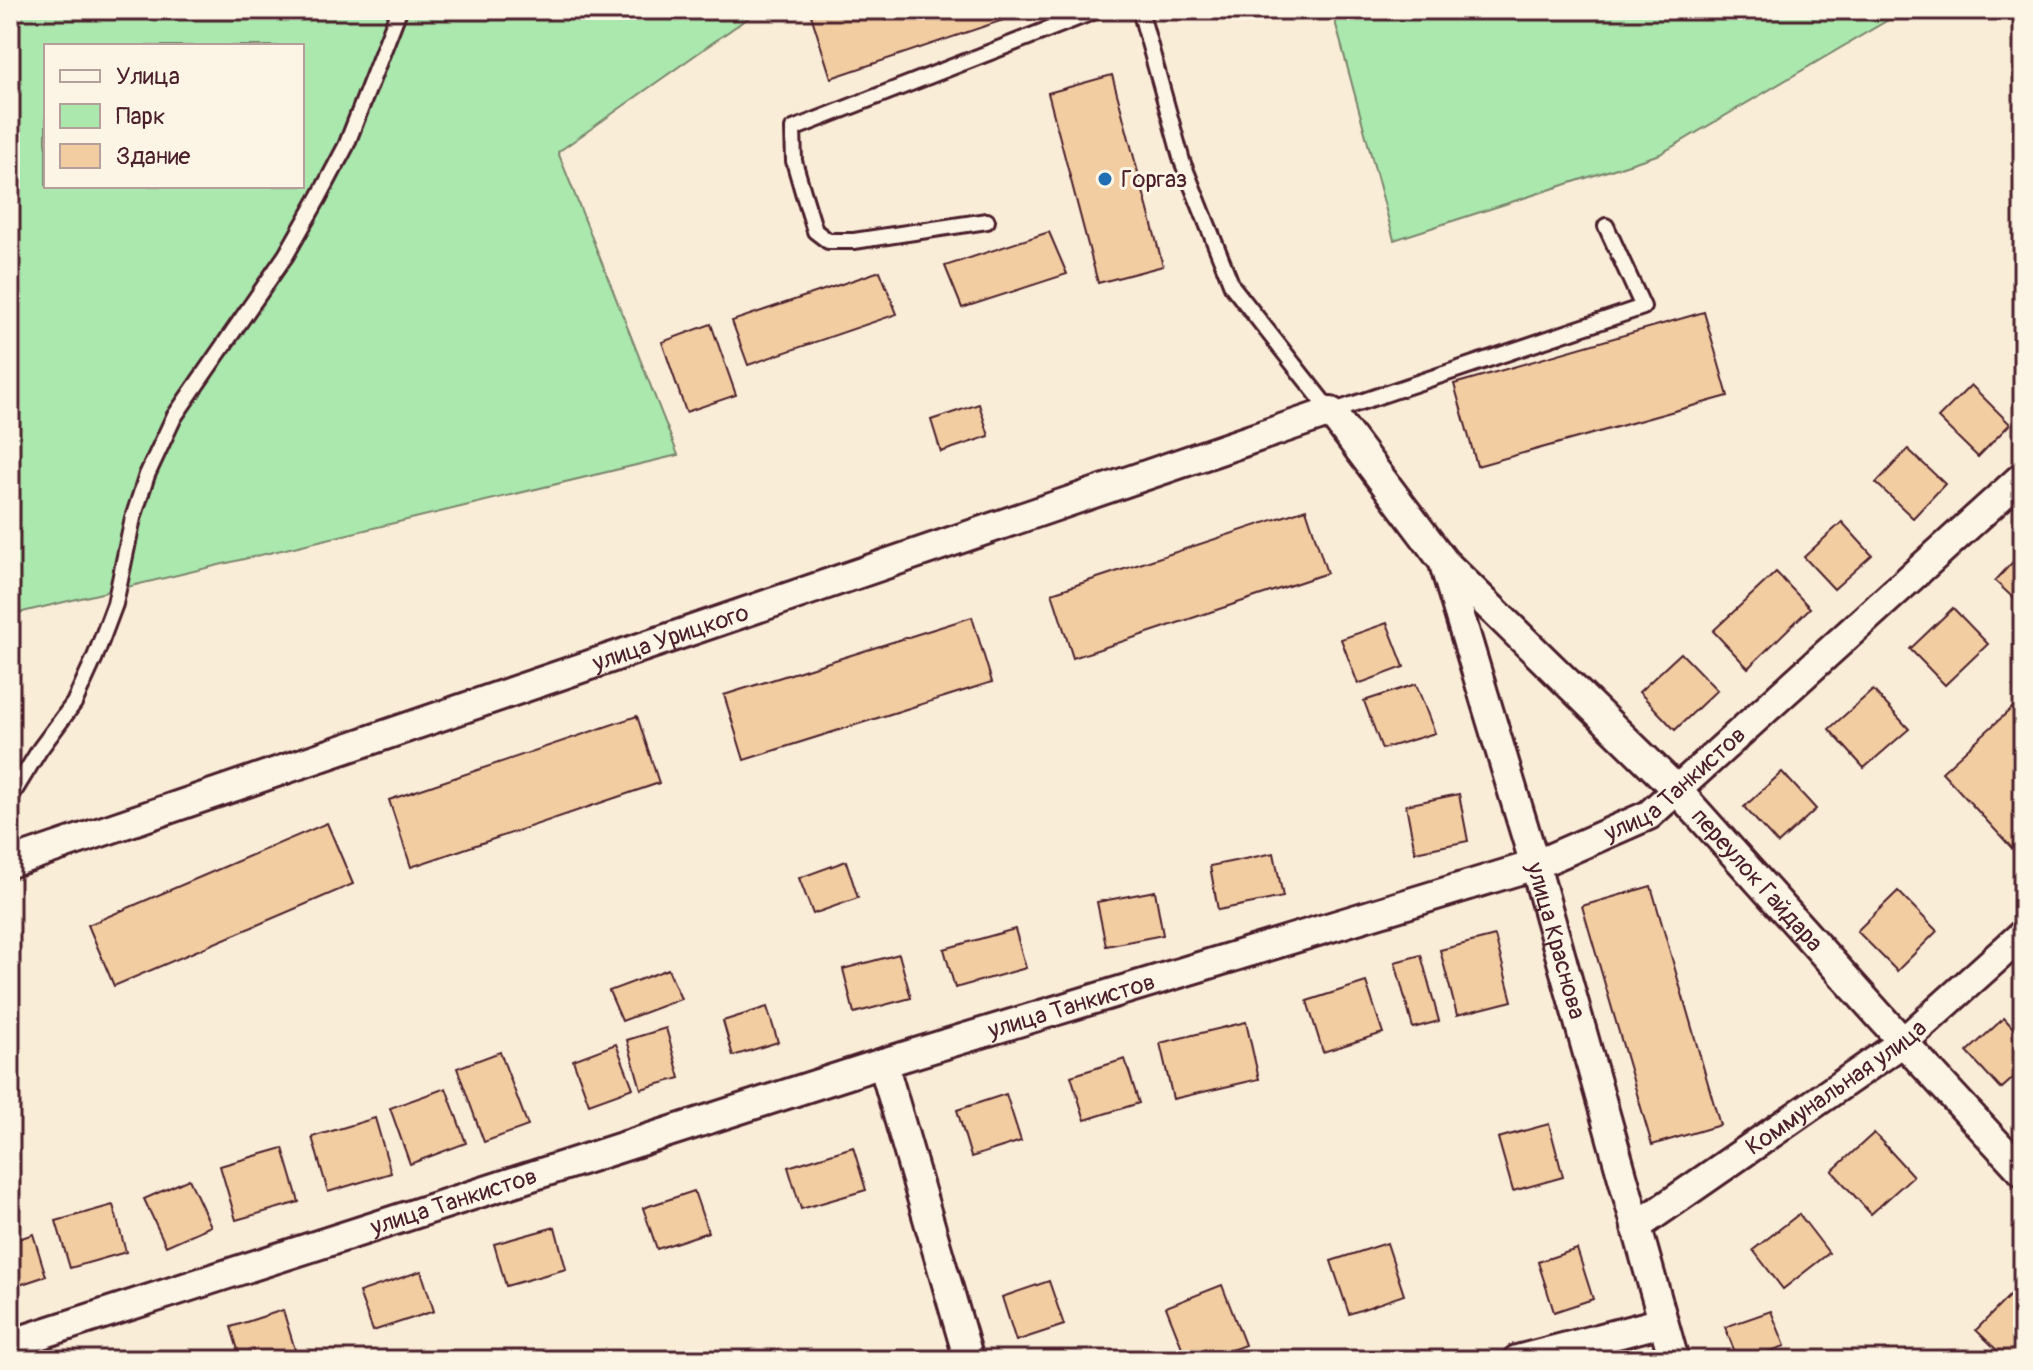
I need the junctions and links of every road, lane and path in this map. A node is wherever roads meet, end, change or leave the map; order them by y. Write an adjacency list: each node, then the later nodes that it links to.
1 (399, 10): 10 (lane)
2 (1098, 10): 4 (lane)
3 (1140, 10): 6 (lane)
4 (987, 221)
5 (1606, 226): 6 (lane)
6 (1331, 412): 8 (street, переулок Гайдара); 11 (street, улица Урицкого)
7 (2023, 476): 9 (street, улица Танкистов)
8 (1444, 562): 9 (street, переулок Гайдара); 12 (street, улица Краснова)
9 (1676, 789): 12 (street, улица Танкистов); 14 (street, переулок Гайдара)
10 (10, 798)
11 (10, 863)
12 (1535, 865): 15 (street, улица Танкистов); 17 (street, улица Краснова)
13 (2023, 934): 14 (street, Коммунальная улица)
14 (1903, 1042): 16 (street, переулок Гайдара); 17 (street, Коммунальная улица)
15 (883, 1063): 19 (street, улица Танкистов); 20 (street)
16 (2023, 1172)
17 (1636, 1227): 18 (street, улица Краснова)
18 (1663, 1322): 21 (street); 22 (street, улица Краснова)
19 (10, 1344)
20 (969, 1360)
21 (1517, 1360)
22 (1674, 1360)

